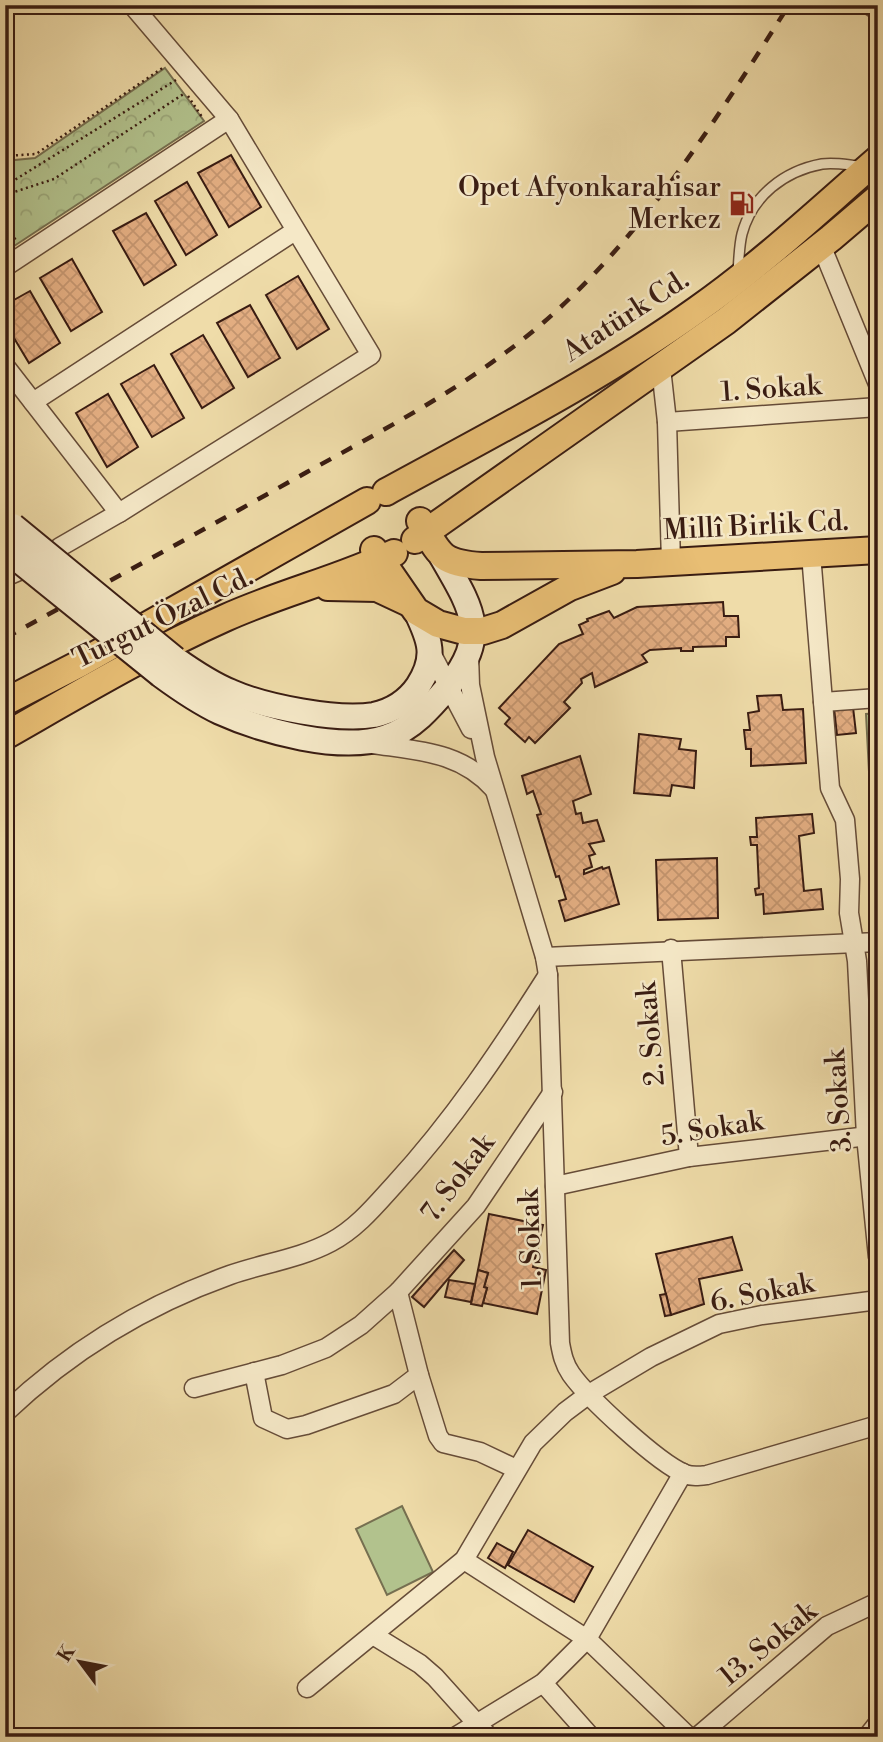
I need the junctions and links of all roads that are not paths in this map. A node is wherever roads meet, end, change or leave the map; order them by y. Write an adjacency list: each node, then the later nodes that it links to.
1 (132, 5): 2 (street)
2 (229, 119): 5 (street); 7 (street)
3 (873, 163): 8 (main road, Atatürk Cd.); 8 (lane)
4 (878, 198): 6 (main road)
5 (295, 231): 12 (street); 16 (street)
6 (821, 245): 10 (main road); 11 (street)
7 (5, 267)
8 (737, 278): 15 (main road, Atatürk Cd.)
9 (5, 366): 12 (street)
10 (661, 368): 14 (street); 18 (main road)
11 (878, 384)
12 (33, 402): 16 (street)
13 (878, 407): 14 (street, 1. Sokak)
14 (667, 422): 22 (street)
15 (376, 496): 18 (main road); 18 (main road); 31 (main road, Turgut Özal Cd.)
16 (119, 513): 24 (street)
17 (8, 530): 28 (main road, bridge)
18 (402, 543): 21 (main road); 25 (main road, Turgut Özal Cd.); 26 (main road)
19 (878, 550): 20 (main road, Millî Birlik Cd.)
20 (811, 554): 22 (main road, Millî Birlik Cd.); 32 (street, 3. Sokak)
21 (442, 557): 23 (main road, Millî Birlik Cd.); 27 (main road)
22 (671, 562): 23 (main road, Millî Birlik Cd.)
23 (638, 564): 27 (main road, Millî Birlik Cd.)
24 (5, 578)
25 (305, 588): 26 (main road); 33 (main road, Turgut Özal Cd.)
26 (412, 607): 27 (main road); 29 (main road)
27 (472, 642): 29 (main road)
28 (168, 667): 29 (main road); 34 (main road)
29 (448, 680): 34 (main road); 35 (street, 1. Sokak)
30 (878, 698): 32 (street)
31 (5, 702)
32 (823, 702): 36 (street, 3. Sokak)
33 (5, 736)
34 (359, 743): 35 (street)
35 (496, 791): 39 (street, 1. Sokak)
36 (855, 942): 37 (street); 38 (street); 42 (street, 3. Sokak)
37 (878, 942)
38 (671, 949): 39 (street); 43 (street, 2. Sokak)
39 (545, 957): 40 (street, 1. Sokak)
40 (548, 975): 41 (street, 1. Sokak); 52 (street)
41 (553, 1092): 44 (street, 1. Sokak); 46 (street, 7. Sokak)
42 (872, 1135): 43 (street, 5. Sokak); 45 (street, 3. Sokak)
43 (689, 1157): 44 (street, 5. Sokak)
44 (555, 1186): 51 (street, 1. Sokak)
45 (878, 1257)
46 (398, 1292): 48 (street, 7. Sokak); 49 (street)
47 (878, 1300): 51 (street, 6. Sokak)
48 (254, 1372): 49 (street); 50 (street, 7. Sokak)
49 (419, 1375): 54 (street)
50 (194, 1388)
51 (589, 1394): 54 (street, 6. Sokak); 55 (street, 1. Sokak)
52 (5, 1413)
53 (878, 1424): 55 (street)
54 (516, 1469): 56 (street, 6. Sokak)
55 (683, 1474): 59 (street)
56 (464, 1560): 58 (street); 59 (street)
57 (878, 1602): 68 (street, 13. Sokak)
58 (373, 1635): 61 (street); 62 (street)
59 (587, 1639): 60 (street); 67 (street)
60 (543, 1683): 62 (street); 66 (street)
61 (307, 1688)
62 (478, 1722): 64 (street); 65 (street)
63 (878, 1723): 69 (street)
64 (456, 1737)
65 (489, 1737)
66 (591, 1737)
67 (690, 1737)
68 (696, 1737)
69 (867, 1737)

